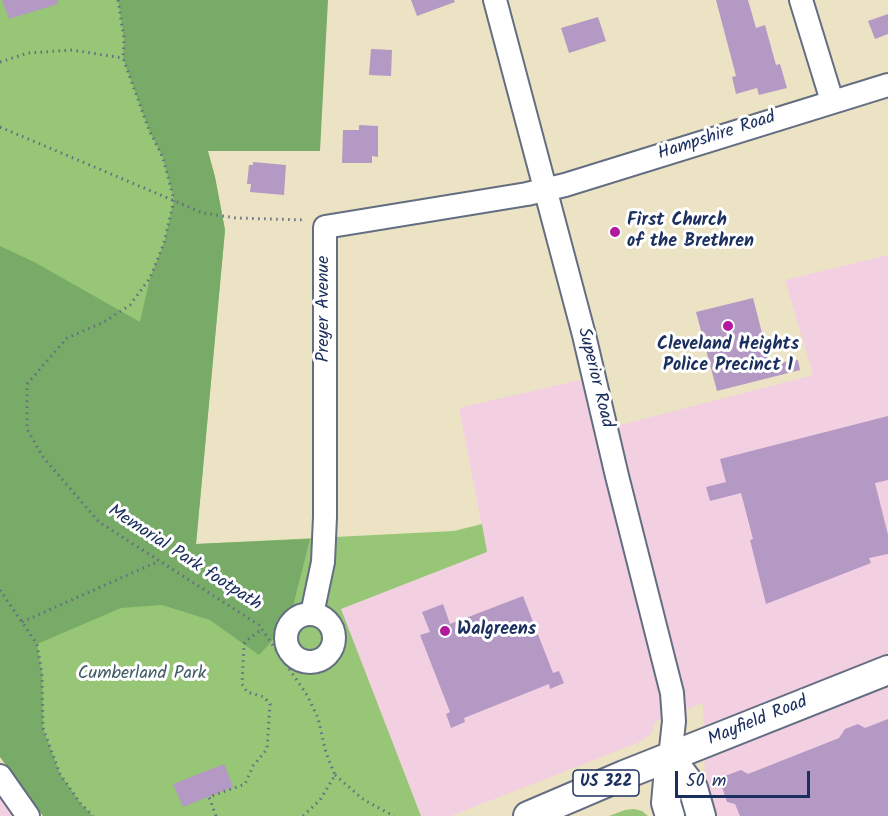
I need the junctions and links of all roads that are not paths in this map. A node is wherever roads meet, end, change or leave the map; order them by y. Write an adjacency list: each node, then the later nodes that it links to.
1 (495, 0): 5 (street, Superior Road)
2 (801, 0): 4 (street)
3 (888, 85): 4 (street, Hampshire Road)
4 (832, 101): 5 (street, Hampshire Road)
5 (547, 189): 6 (street, Preyer Avenue); 8 (street, Superior Road)
6 (312, 614)
7 (888, 670): 8 (main road, Mayfield Road / US 322)
8 (670, 758): 11 (main road, Mayfield Road / US 322); 12 (main road, Superior Road); 13 (main road)
9 (0, 776): 10 (street)
10 (28, 816)
11 (528, 816)
12 (670, 816)
13 (701, 816)

